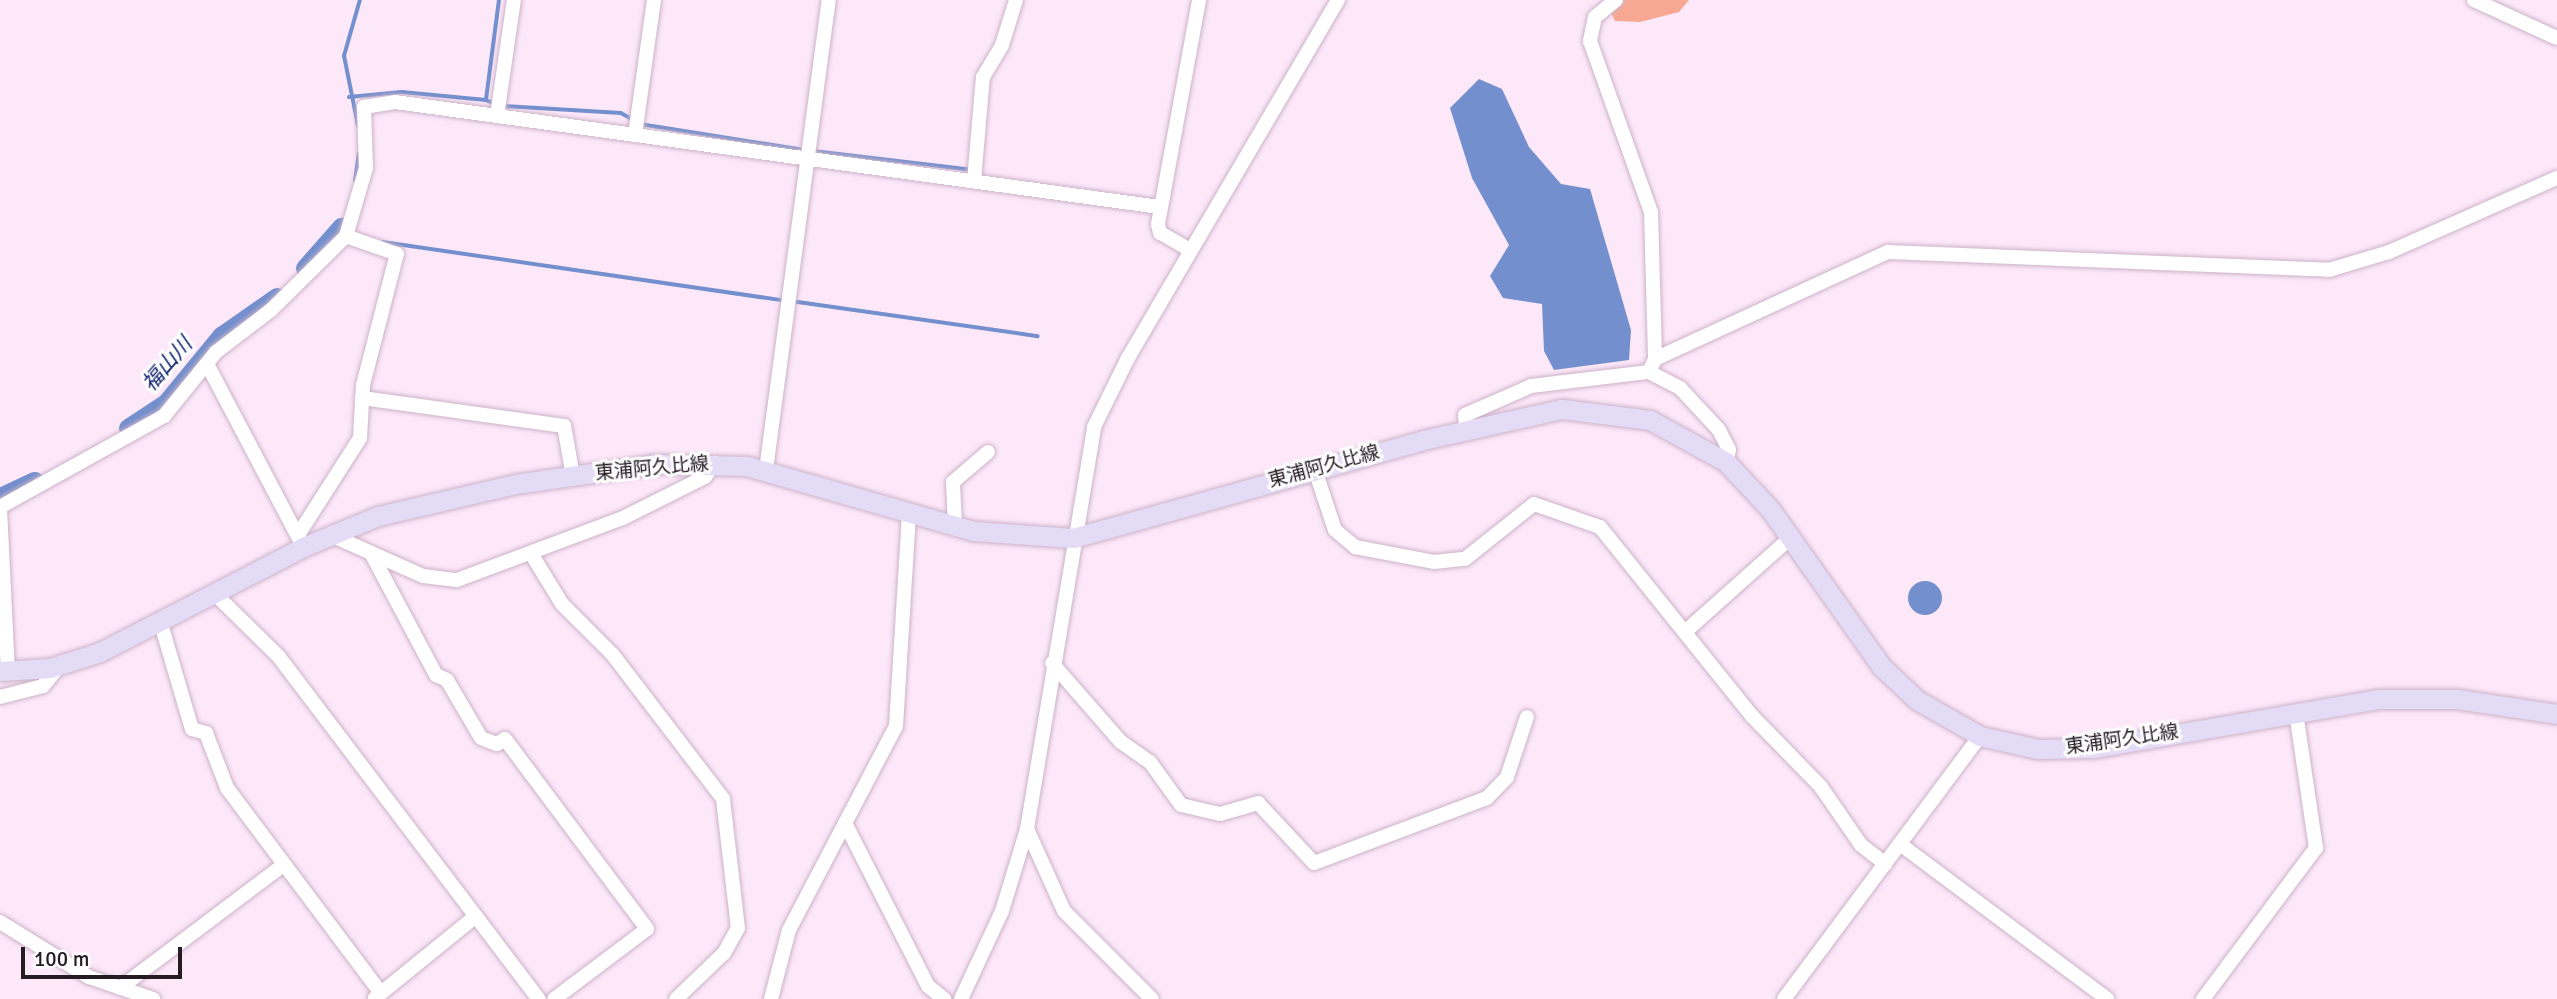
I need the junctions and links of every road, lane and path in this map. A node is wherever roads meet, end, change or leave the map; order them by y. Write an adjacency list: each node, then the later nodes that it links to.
1 (514, 0): 10 (street)
2 (654, 0): 11 (street)
3 (829, 0): 12 (street)
4 (1016, 0): 14 (street)
5 (1199, 0): 15 (street)
6 (1338, 0): 17 (street)
7 (1616, 0): 19 (street)
8 (2474, 0): 9 (street)
9 (2557, 38)
10 (497, 116): 11 (street); 16 (street)
11 (635, 135): 12 (street)
12 (807, 159): 14 (street); 25 (street)
13 (2557, 178): 19 (street)
14 (974, 181): 15 (street)
15 (1160, 207): 17 (street)
16 (346, 236): 18 (street); 20 (street)
17 (1190, 250): 32 (street)
18 (207, 364): 28 (street); 34 (street)
19 (1652, 365): 21 (street); 23 (street)
20 (362, 398): 27 (street); 34 (street)
21 (1466, 429): 23 (main road, 東浦阿久比線); 26 (main road, 東浦阿久比線)
22 (988, 452): 30 (street)
23 (1726, 462): 33 (main road, 東浦阿久比線)
24 (714, 463): 25 (main road, 東浦阿久比線); 27 (main road, 東浦阿久比線); 36 (street)
25 (766, 470): 29 (main road, 東浦阿久比線)
26 (1315, 470): 32 (main road, 東浦阿久比線); 39 (street)
27 (573, 476): 31 (main road, 東浦阿久比線)
28 (0, 508): 42 (street)
29 (909, 513): 30 (main road, 東浦阿久比線); 48 (street)
30 (955, 526): 32 (main road, 東浦阿久比線)
31 (331, 535): 34 (main road, 東浦阿久比線); 35 (street)
32 (1073, 538): 40 (street)
33 (1790, 538): 39 (street); 47 (main road, 東浦阿久比線)
34 (301, 541): 37 (main road, 東浦阿久比線)
35 (372, 555): 36 (street); 59 (street)
36 (532, 555): 60 (street)
37 (215, 594): 38 (main road, 東浦阿久比線); 53 (street)
38 (161, 624): 41 (main road, 東浦阿久比線); 52 (street)
39 (1686, 631): 51 (street)
40 (1052, 663): 46 (street); 49 (street)
41 (59, 666): 42 (main road, 東浦阿久比線); 43 (street)
42 (4, 671)
43 (0, 696)
44 (2295, 712): 45 (main road, 東浦阿久比線); 47 (main road, 東浦阿久比線); 67 (street)
45 (2557, 713)
46 (1527, 717)
47 (1980, 736): 50 (street)
48 (845, 823): 61 (street); 62 (street)
49 (1027, 829): 63 (street); 64 (street)
50 (1900, 844): 51 (street); 66 (street)
51 (1885, 864): 65 (street)
52 (283, 865): 55 (street); 56 (street)
53 (476, 916): 56 (street); 58 (street)
54 (0, 922): 55 (street)
55 (120, 988): 57 (street)
56 (377, 996)
57 (153, 999)
58 (538, 999)
59 (554, 999)
60 (676, 999)
61 (771, 999)
62 (944, 999)
63 (961, 999)
64 (1152, 999)
65 (1784, 999)
66 (2106, 999)
67 (2203, 999)

